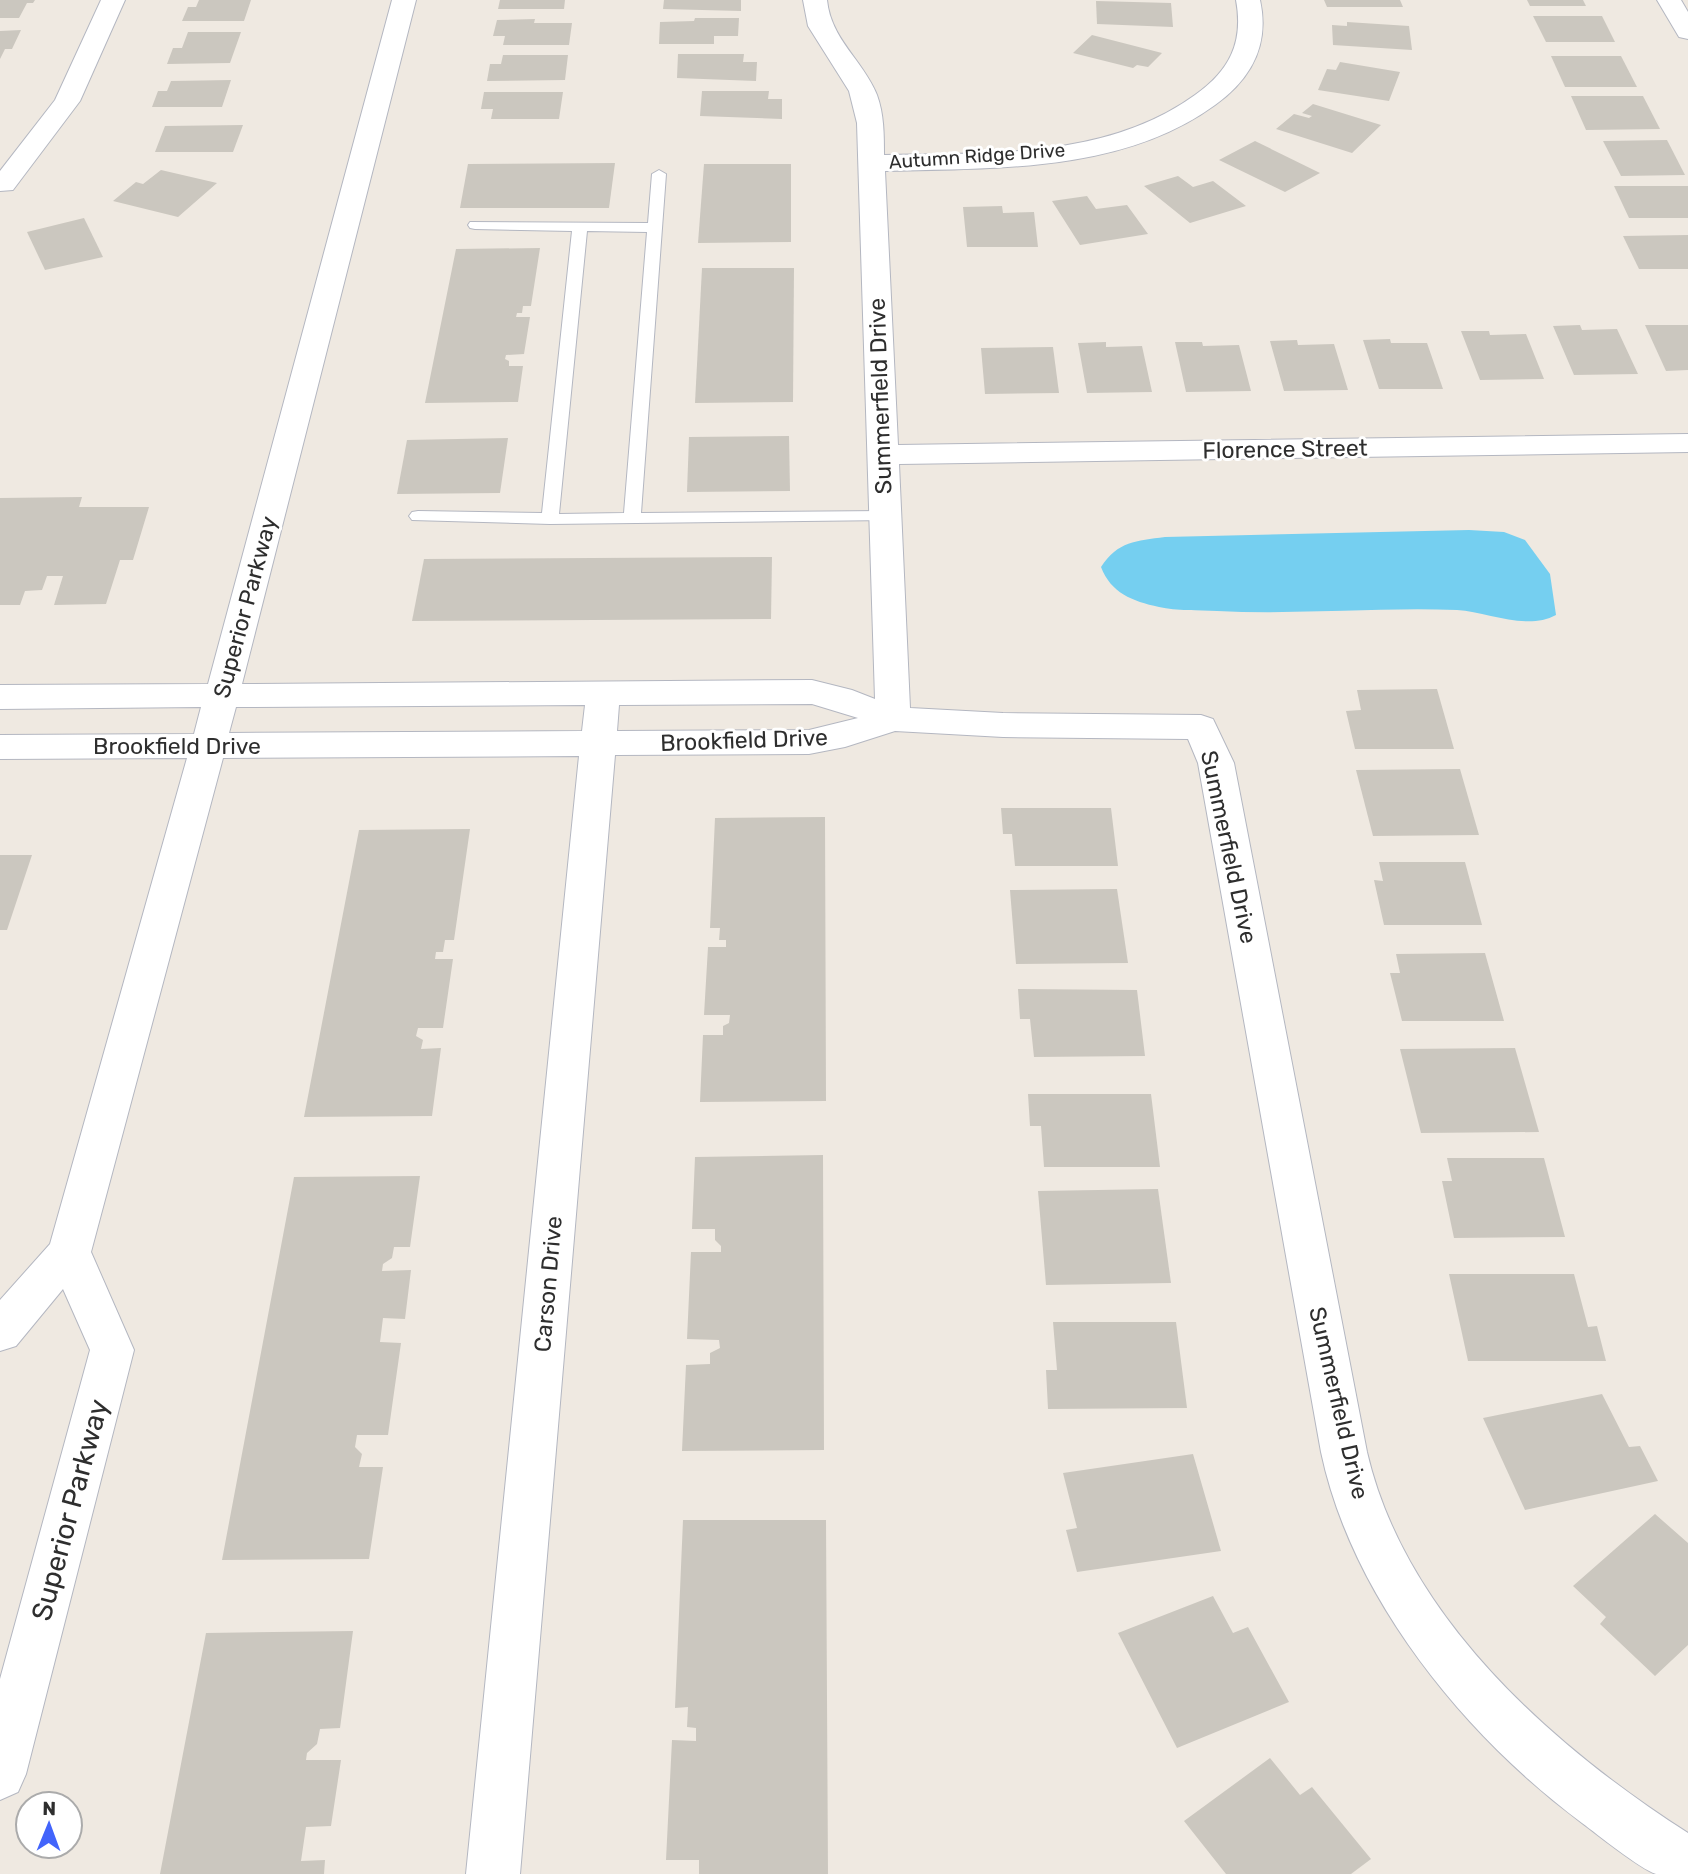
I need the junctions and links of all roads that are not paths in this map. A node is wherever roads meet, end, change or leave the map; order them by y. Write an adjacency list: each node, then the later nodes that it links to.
1 (113, 0): 9 (street)
2 (404, 0): 20 (street, Superior Parkway)
3 (815, 0): 7 (street, Summerfield Drive)
4 (1248, 0): 7 (street, Autumn Ridge Drive)
5 (1669, 0): 6 (street)
6 (1688, 32)
7 (872, 163): 14 (street, Summerfield Drive)
8 (659, 174): 12 (lane)
9 (4, 184)
10 (475, 225): 11 (lane)
11 (579, 227): 12 (lane); 18 (lane)
12 (653, 228): 17 (lane)
13 (1688, 443): 14 (street, Florence Street)
14 (881, 455): 16 (street, Summerfield Drive)
15 (418, 516): 18 (lane)
16 (884, 516): 17 (lane); 22 (street, Summerfield Drive)
17 (632, 518): 18 (lane)
18 (550, 519)
19 (603, 694): 20 (street, Brookfield Drive); 22 (street, Brookfield Drive); 23 (street, Carson Drive)
20 (222, 696): 21 (street, Brookfield Drive); 25 (street, Superior Parkway)
21 (13, 697): 24 (street, Brookfield Drive)
22 (893, 719): 23 (street, Brookfield Drive); 29 (street, Summerfield Drive)
23 (598, 744): 25 (street, Brookfield Drive); 30 (street, Carson Drive)
24 (7, 747): 25 (street, Brookfield Drive)
25 (207, 747): 26 (street, Superior Parkway)
26 (69, 1252): 27 (street, Superior Parkway); 28 (street, Superior Parkway)
27 (0, 1332)
28 (0, 1774)
29 (1688, 1864)
30 (493, 1874)

